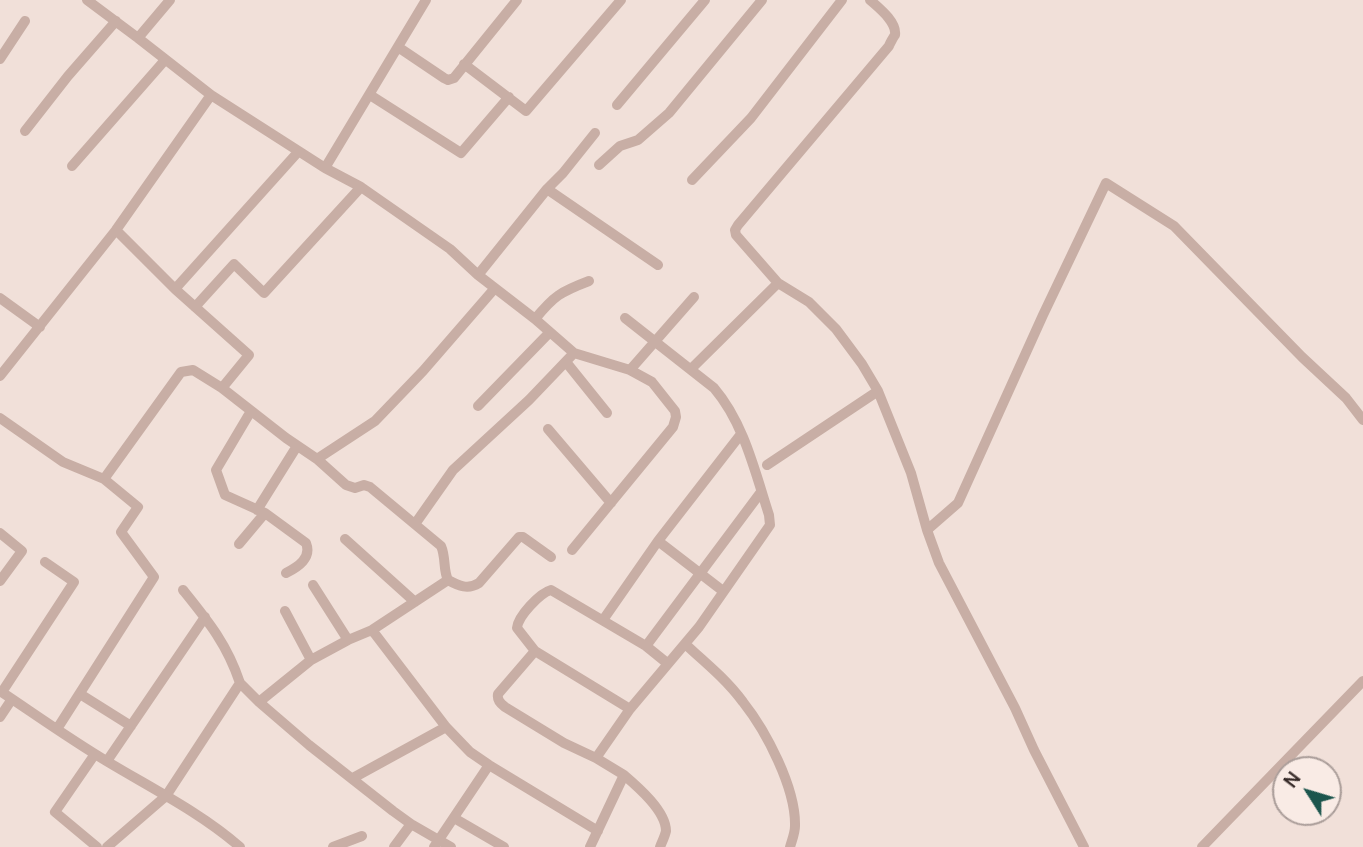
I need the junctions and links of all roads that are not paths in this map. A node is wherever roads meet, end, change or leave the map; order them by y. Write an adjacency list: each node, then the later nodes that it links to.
1 (87, 0): 12 (street)
2 (170, 0): 13 (street)
3 (426, 0): 14 (street)
4 (517, 0): 17 (street)
5 (606, 0): 10 (street)
6 (705, 0): 21 (street)
7 (760, 0): 25 (street)
8 (842, 0): 28 (street)
9 (870, 0): 35 (street)
10 (618, 4): 20 (street)
11 (25, 21): 15 (street)
12 (116, 21): 13 (street); 22 (street)
13 (138, 38): 16 (street)
14 (398, 47): 17 (street); 19 (street)
15 (0, 59)
16 (164, 60): 18 (street); 26 (street)
17 (464, 64): 20 (street)
18 (211, 95): 24 (street); 31 (street)
19 (369, 95): 20 (street); 27 (street)
20 (509, 97)
21 (617, 105)
22 (25, 131)
23 (594, 133): 30 (street)
24 (298, 152): 27 (street); 37 (street)
25 (599, 165)
26 (72, 166)
27 (325, 168): 29 (street)
28 (692, 180)
29 (362, 187): 33 (street); 40 (street)
30 (547, 189): 32 (street); 33 (street)
31 (116, 230): 37 (street); 43 (street)
32 (658, 265)
33 (478, 275): 36 (street)
34 (589, 281): 42 (street)
35 (779, 283): 48 (street); 52 (street)
36 (495, 288): 42 (street); 61 (street)
37 (175, 289): 40 (street)
38 (694, 296): 45 (street)
39 (0, 298): 43 (street)
40 (195, 307): 51 (street)
41 (625, 318): 45 (street)
42 (535, 319): 44 (street)
43 (40, 327): 50 (street)
44 (550, 332): 46 (street); 53 (street)
45 (656, 341): 48 (street); 49 (street)
46 (575, 353): 47 (street); 49 (street)
47 (566, 362): 55 (street); 67 (street)
48 (691, 369): 59 (street)
49 (630, 370): 65 (street)
50 (0, 376)
51 (222, 388): 54 (street); 63 (street)
52 (878, 391): 62 (street); 68 (street)
53 (478, 406)
54 (251, 411): 60 (street); 66 (street)
55 (607, 413)
56 (0, 418): 63 (street)
57 (1363, 420): 68 (street)
58 (548, 429): 65 (street)
59 (741, 434): 64 (street); 71 (street)
60 (297, 446): 61 (street); 66 (street)
61 (317, 458): 67 (street)
62 (767, 464)
63 (104, 479): 97 (street)
64 (761, 492): 77 (street); 82 (street)
65 (611, 503): 73 (street)
66 (261, 511): 72 (street); 76 (street)
67 (415, 524): 78 (street)
68 (927, 530): 127 (street)
69 (0, 533): 79 (street)
70 (345, 539): 83 (street)
71 (658, 541): 77 (street); 86 (street)
72 (239, 544)
73 (572, 550)
74 (551, 557): 78 (street)
75 (45, 562): 96 (street)
76 (286, 573)
77 (700, 574): 82 (street); 90 (street)
78 (448, 580): 83 (street)
79 (0, 581)
80 (313, 585): 88 (street)
81 (183, 590): 85 (street)
82 (723, 591): 89 (street)
83 (415, 603): 87 (street)
84 (285, 611): 92 (street)
85 (205, 617): 95 (street); 102 (street)
86 (603, 620): 90 (street); 91 (street)
87 (372, 630): 88 (street); 103 (street)
88 (348, 640): 92 (street)
89 (685, 644): 93 (street); 126 (street)
90 (646, 646): 93 (street)
91 (535, 651): 100 (street); 106 (street)
92 (312, 660): 99 (street)
93 (667, 663): 100 (street)
94 (1363, 681): 128 (street)
95 (240, 682): 99 (street); 111 (street)
96 (1, 691): 98 (street)
97 (80, 694): 102 (street); 104 (street)
98 (12, 699): 101 (street); 104 (street)
99 (259, 702): 110 (street)
100 (630, 709): 106 (street)
101 (0, 717)
102 (131, 726): 107 (street)
103 (446, 727): 108 (street); 110 (street)
104 (57, 729): 105 (street)
105 (95, 754): 107 (street); 117 (street)
106 (596, 758): 109 (street)
107 (107, 761): 111 (street)
108 (489, 765): 112 (street); 114 (street)
109 (624, 775): 114 (street); 125 (street)
110 (353, 778): 113 (street)
111 (166, 796): 118 (street); 119 (street)
112 (454, 818): 116 (street); 123 (street)
113 (411, 824): 116 (street); 121 (street)
114 (598, 831): 124 (street)
115 (362, 836): 120 (street)
116 (437, 844): 122 (street)
117 (97, 847)
118 (107, 847)
119 (240, 847)
120 (333, 847)
121 (394, 847)
122 (451, 847)
123 (504, 847)
124 (590, 847)
125 (660, 847)
126 (790, 847)
127 (1084, 847)
128 (1202, 847)

